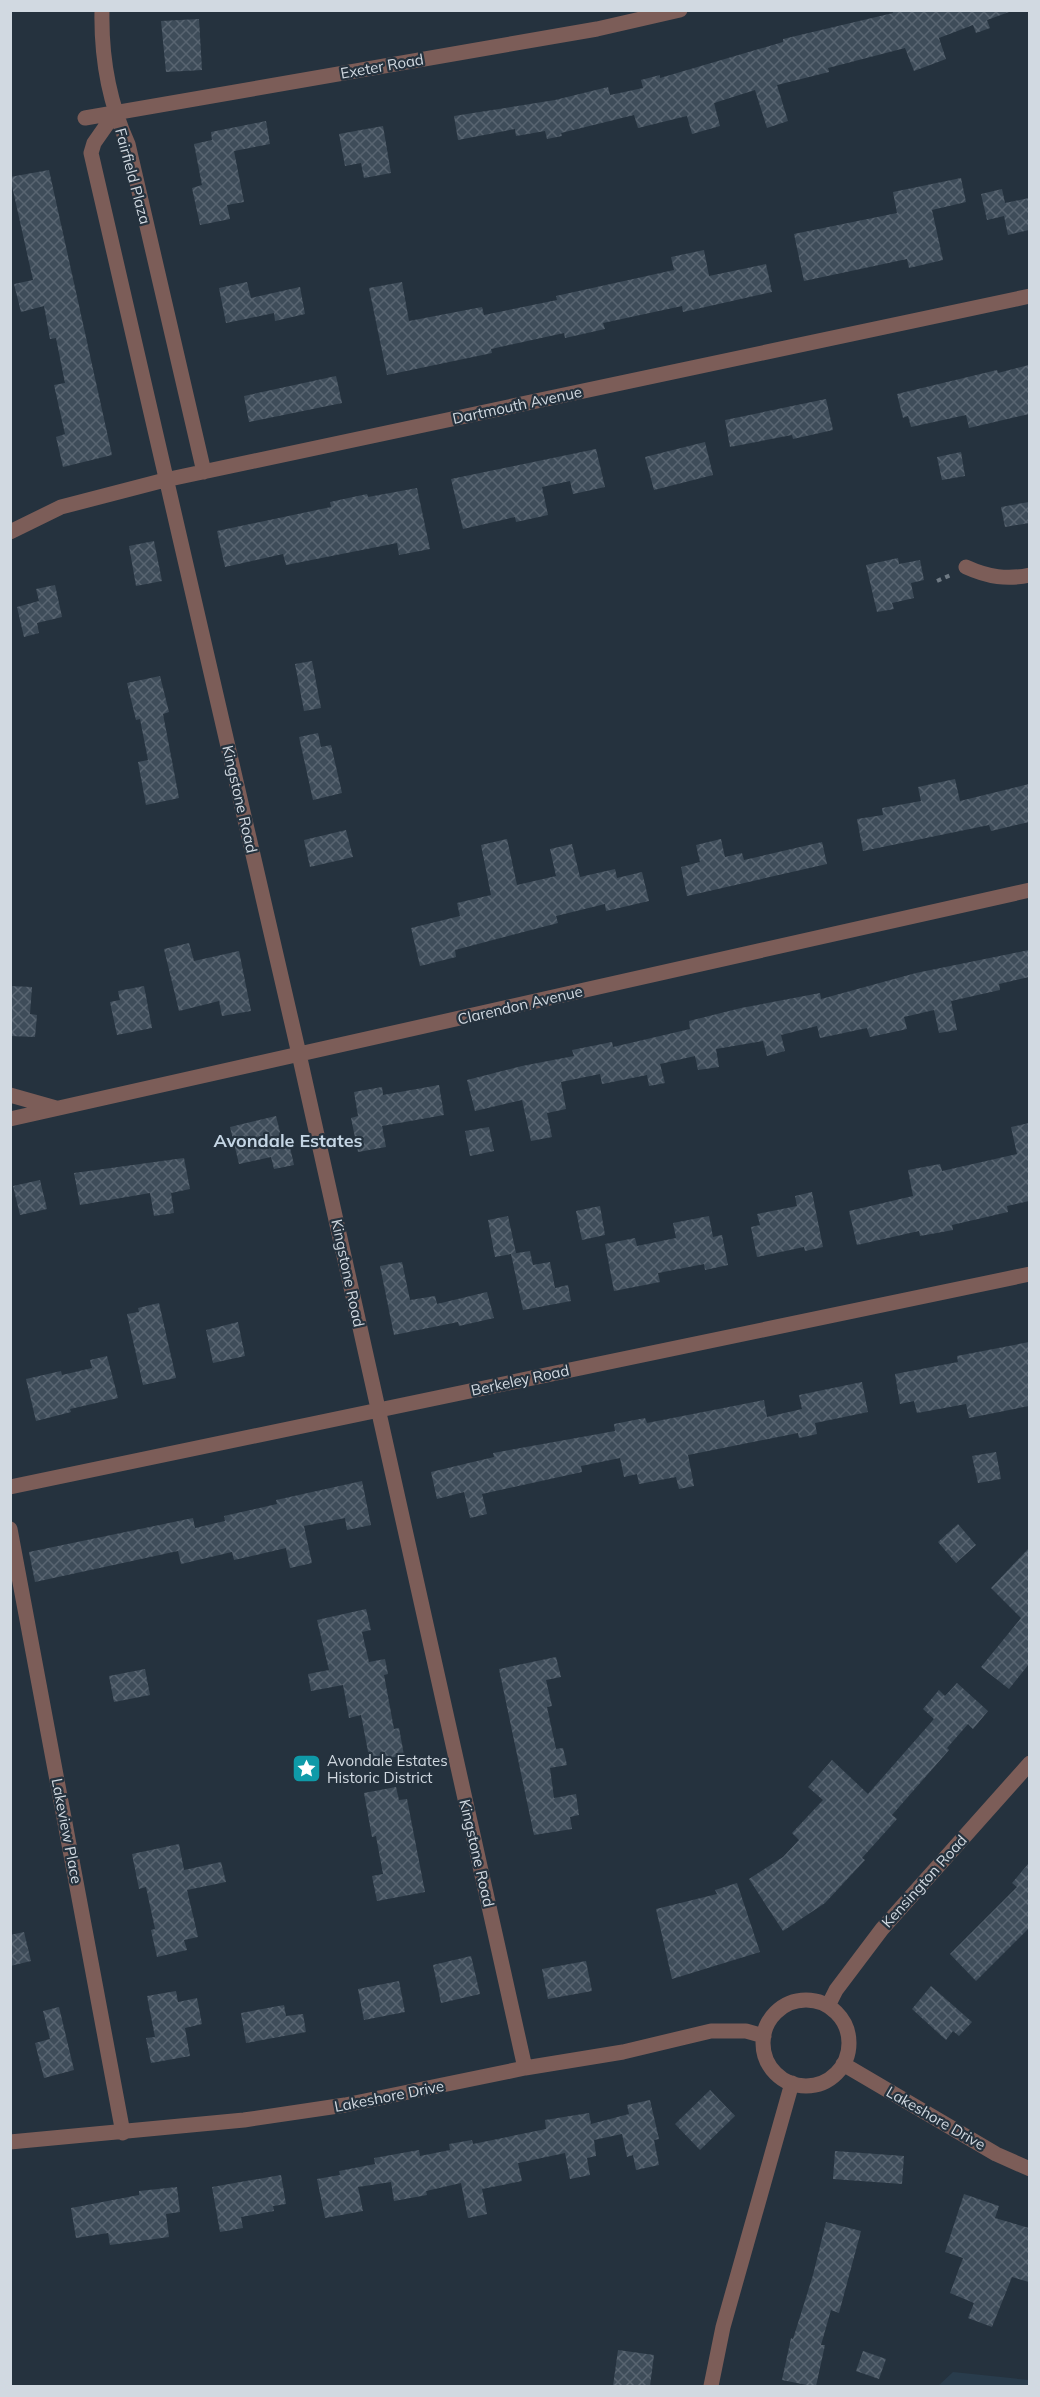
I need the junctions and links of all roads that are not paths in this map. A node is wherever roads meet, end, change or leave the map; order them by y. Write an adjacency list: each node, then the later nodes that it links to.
1 (102, 10): 3 (street)
2 (680, 10): 3 (street, Exeter Road)
3 (115, 113): 4 (street, Exeter Road); 6 (street, Fairfield Plaza); 7 (street, Fairfield Plaza)
4 (85, 118)
5 (1029, 296): 6 (street, Dartmouth Avenue)
6 (204, 472): 7 (street, Dartmouth Avenue)
7 (165, 480): 8 (street, Dartmouth Avenue); 12 (street, Kingstone Road)
8 (10, 531)
9 (966, 567): 10 (street)
10 (1029, 575)
11 (1029, 890): 12 (street, Clarendon Avenue)
12 (299, 1054): 14 (street, Clarendon Avenue); 17 (street, Kingstone Road)
13 (10, 1095): 14 (street)
14 (59, 1108): 15 (street, Clarendon Avenue)
15 (10, 1119)
16 (1029, 1274): 17 (street, Berkeley Road)
17 (378, 1410): 18 (street, Berkeley Road); 24 (street, Kingstone Road)
18 (10, 1487)
19 (10, 1529): 26 (street, Lakeview Place)
20 (1029, 1763): 21 (street, Kensington Road)
21 (828, 2006): 22 (street); 23 (street)
22 (764, 2036): 24 (street, Lakeshore Drive); 25 (street)
23 (843, 2064): 25 (street); 28 (street, Lakeshore Drive)
24 (525, 2068): 26 (street, Lakeshore Drive)
25 (792, 2083): 29 (street)
26 (123, 2133): 27 (street, Lakeshore Drive)
27 (10, 2142)
28 (1029, 2169)
29 (711, 2386)

